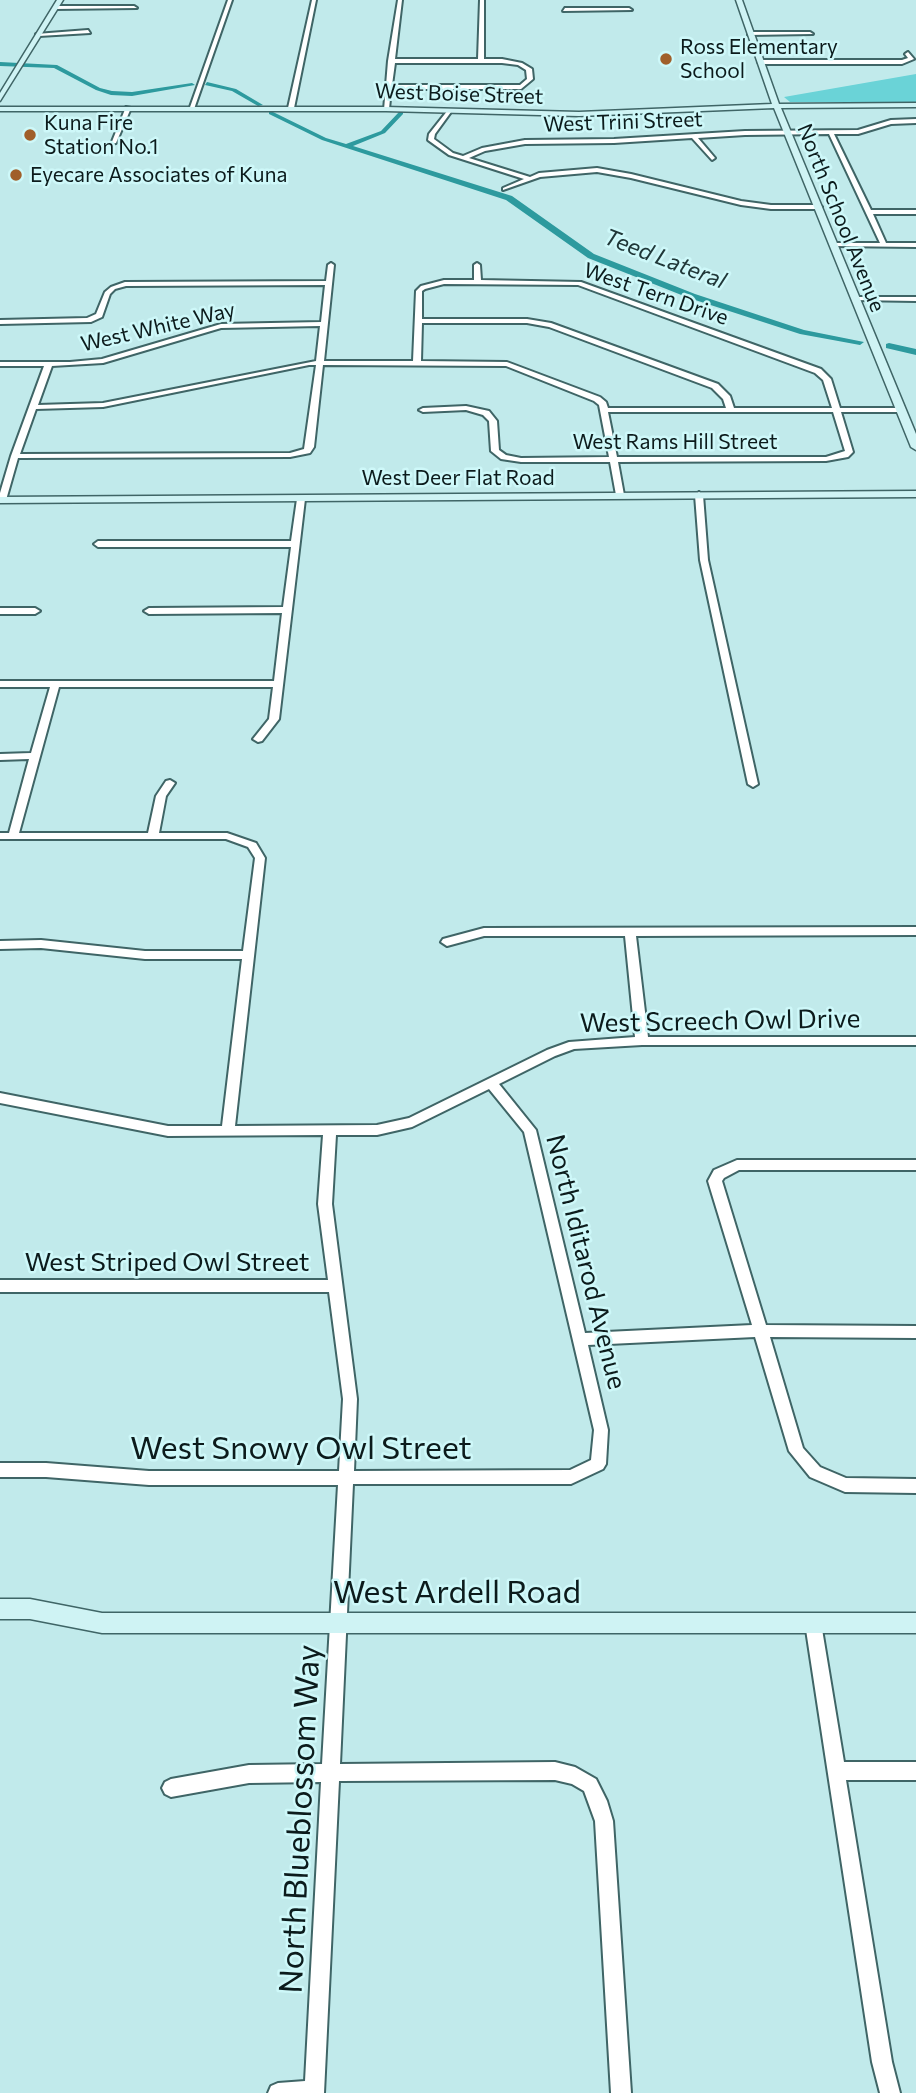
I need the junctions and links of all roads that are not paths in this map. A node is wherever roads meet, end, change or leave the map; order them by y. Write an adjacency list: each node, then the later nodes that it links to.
1 (60, 0): 9 (street)
2 (120, 0): 10 (street)
3 (230, 0): 28 (street)
4 (314, 0): 29 (street)
5 (400, 0): 19 (street)
6 (482, 0): 20 (street)
7 (564, 0): 12 (street)
8 (738, 0): 15 (street, North School Avenue)
9 (55, 8): 10 (street); 14 (street)
10 (116, 8): 11 (street)
11 (134, 8)
12 (629, 10)
13 (88, 32): 14 (street)
14 (39, 34): 24 (street)
15 (750, 34): 16 (street); 21 (street, North School Avenue)
16 (810, 34)
17 (838, 54): 22 (street)
18 (908, 54): 22 (street)
19 (391, 61): 20 (street); 23 (street)
20 (481, 61): 23 (street)
21 (761, 62): 22 (street); 25 (street, North School Avenue)
22 (842, 62)
23 (388, 87): 31 (street)
24 (0, 99)
25 (776, 105): 26 (street, West Boise Street); 32 (street, West Boise Street); 34 (street, North School Avenue)
26 (916, 105)
27 (128, 108): 28 (street, West Boise Street); 30 (street, West Boise Street); 37 (street)
28 (191, 108): 29 (street, West Boise Street)
29 (291, 108): 31 (street, West Boise Street)
30 (0, 109)
31 (386, 109): 32 (street, West Boise Street)
32 (448, 112): 38 (street)
33 (916, 121): 35 (street)
34 (788, 133): 35 (street); 36 (street, West Trini Street); 42 (street, North School Avenue)
35 (831, 133): 43 (street)
36 (693, 135): 38 (street, West Trini Street); 39 (street)
37 (113, 143)
38 (463, 158): 40 (street)
39 (712, 158)
40 (528, 178): 41 (street); 42 (street)
41 (505, 189)
42 (819, 207): 45 (street, North School Avenue)
43 (869, 212): 44 (street); 46 (street)
44 (916, 212)
45 (835, 245): 46 (street); 52 (street, North School Avenue)
46 (884, 245): 47 (street)
47 (916, 245)
48 (331, 265): 50 (street)
49 (477, 265): 51 (street)
50 (330, 282): 55 (street); 56 (street)
51 (478, 282): 54 (street, West Tern Drive); 65 (street, West Tern Drive)
52 (855, 299): 53 (street); 66 (street, North School Avenue)
53 (916, 299)
54 (418, 321): 58 (street); 64 (street)
55 (0, 322)
56 (324, 324): 57 (street); 60 (street, West White Way)
57 (320, 363): 58 (street); 61 (street); 68 (street)
58 (417, 363): 63 (street)
59 (0, 364): 60 (street, West White Way)
60 (49, 364): 61 (street)
61 (33, 407): 68 (street)
62 (423, 410): 69 (street, West Rams Hill Street)
63 (606, 410): 64 (street); 69 (street)
64 (731, 410): 65 (street)
65 (837, 410): 66 (street); 69 (street, West Rams Hill Street)
66 (901, 410): 67 (street, North School Avenue)
67 (916, 447)
68 (15, 456): 74 (street)
69 (613, 460): 71 (street)
70 (916, 494): 72 (street, West Deer Flat Road)
71 (620, 495): 72 (street, West Deer Flat Road); 73 (street, West Deer Flat Road)
72 (699, 495): 88 (street)
73 (300, 499): 74 (street, West Deer Flat Road); 76 (street)
74 (1, 500)
75 (98, 544): 76 (street)
76 (294, 544): 77 (street)
77 (286, 610): 80 (street); 82 (street)
78 (0, 611): 79 (street)
79 (35, 611)
80 (149, 611)
81 (0, 684): 83 (street)
82 (278, 684): 83 (street); 84 (street)
83 (55, 685): 86 (street)
84 (258, 739)
85 (0, 757): 86 (street)
86 (35, 757): 90 (street)
87 (170, 783): 91 (street)
88 (752, 784)
89 (0, 836): 90 (street)
90 (13, 836): 91 (street)
91 (153, 836): 96 (street)
92 (916, 931): 93 (street)
93 (630, 932): 94 (street); 97 (street)
94 (447, 942)
95 (0, 946): 96 (street)
96 (247, 954): 102 (street)
97 (642, 1041): 98 (street, West Screech Owl Drive); 99 (street, West Screech Owl Drive)
98 (916, 1041)
99 (492, 1084): 101 (street, West Screech Owl Drive); 108 (street, North Iditarod Avenue)
100 (0, 1098): 102 (street, West Screech Owl Drive)
101 (330, 1130): 102 (street, West Screech Owl Drive); 105 (street, North Blueblossom Way)
102 (228, 1131)
103 (916, 1165): 106 (street)
104 (0, 1286): 105 (street, West Striped Owl Street)
105 (334, 1286): 111 (street, North Blueblossom Way)
106 (759, 1331): 107 (street); 108 (street); 112 (street)
107 (916, 1332)
108 (580, 1339): 109 (street, North Iditarod Avenue)
109 (598, 1464): 111 (street, West Snowy Owl Street)
110 (0, 1470): 111 (street, West Snowy Owl Street)
111 (346, 1477): 114 (street, North Blueblossom Way)
112 (916, 1486)
113 (0, 1609): 114 (street, West Ardell Road)
114 (340, 1623): 115 (street, West Ardell Road); 119 (street, North Blueblossom Way)
115 (813, 1623): 116 (street, West Ardell Road); 118 (street)
116 (916, 1623)
117 (916, 1771): 118 (street)
118 (836, 1772): 124 (street)
119 (332, 1773): 120 (street); 121 (street, North Blueblossom Way); 123 (street)
120 (172, 1788)
121 (314, 2092): 122 (street)
122 (278, 2093)
123 (621, 2093)
124 (891, 2093)

